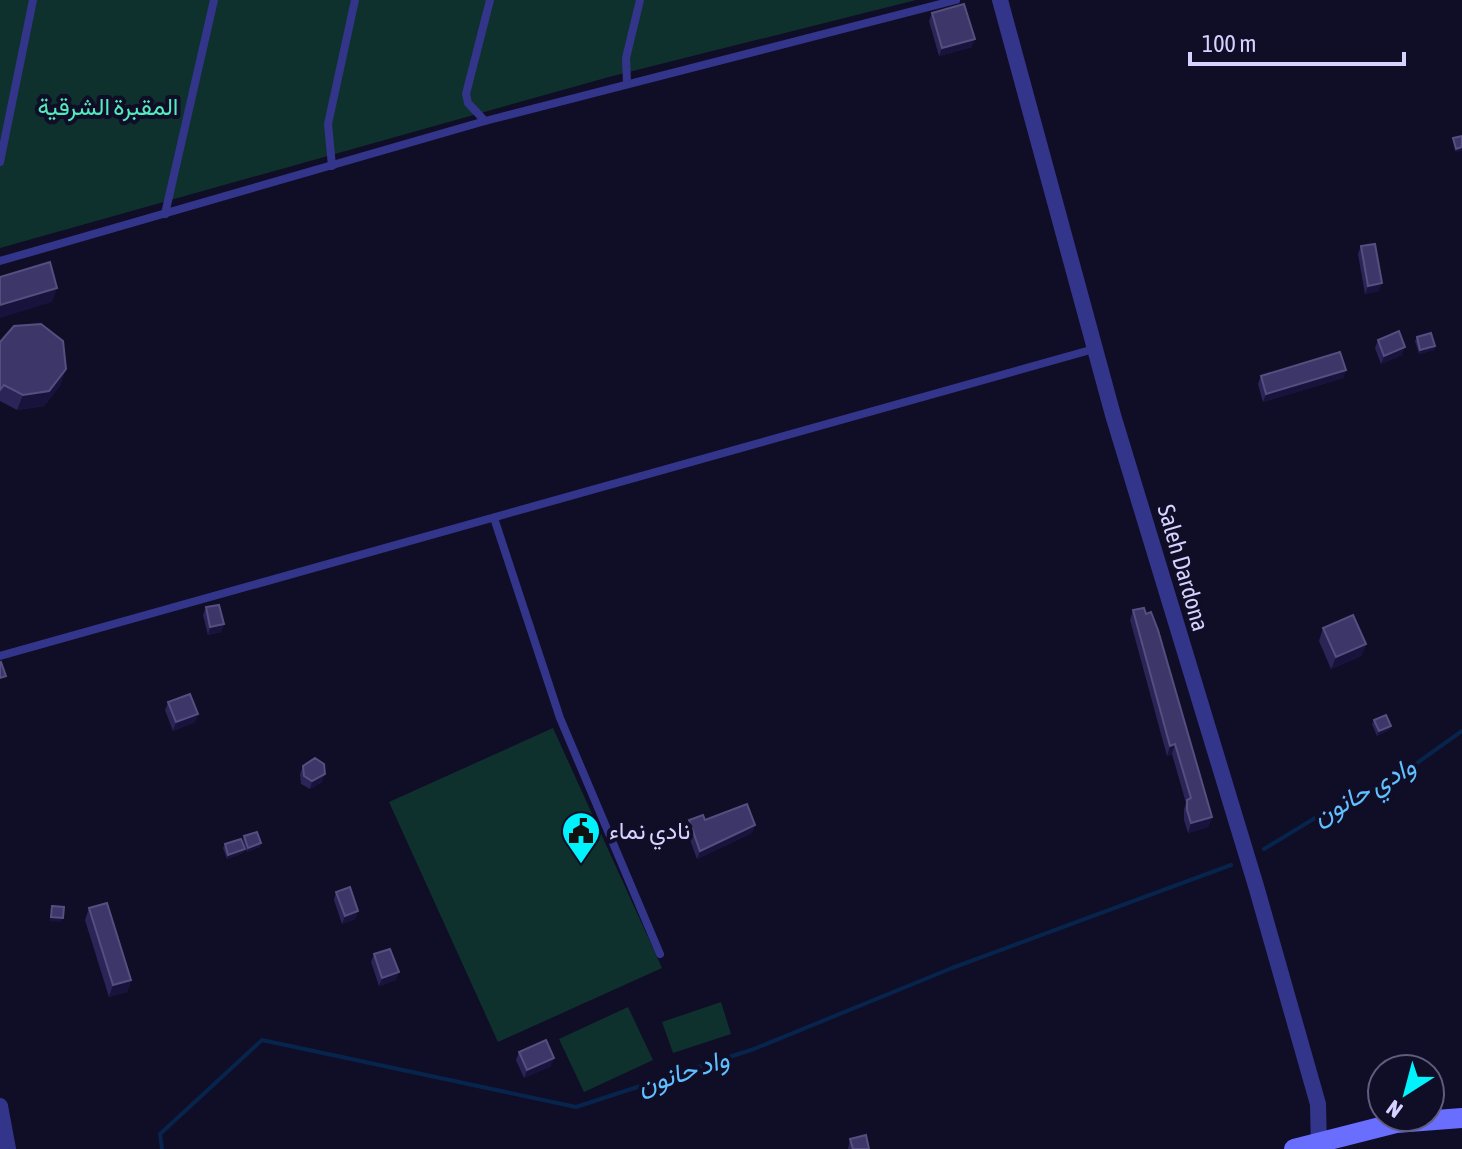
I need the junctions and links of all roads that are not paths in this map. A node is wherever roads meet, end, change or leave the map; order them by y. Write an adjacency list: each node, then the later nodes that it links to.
1 (33, 0): 10 (lane)
2 (214, 0): 12 (lane)
3 (355, 0): 11 (lane)
4 (490, 0): 9 (lane)
5 (640, 0): 8 (lane)
6 (956, 0): 8 (lane)
7 (1000, 0): 14 (street, Saleh Dardona)
8 (627, 83): 9 (lane)
9 (485, 121): 11 (lane)
10 (0, 162)
11 (332, 166): 12 (lane)
12 (165, 214): 13 (lane)
13 (0, 261)
14 (1094, 349): 15 (lane); 20 (street, Saleh Dardona)
15 (494, 518): 16 (lane); 17 (lane)
16 (0, 656)
17 (660, 954)
18 (0, 1106): 21 (street)
19 (1462, 1118): 20 (main road)
20 (1319, 1145): 22 (main road)
21 (8, 1149)
22 (1294, 1149)

